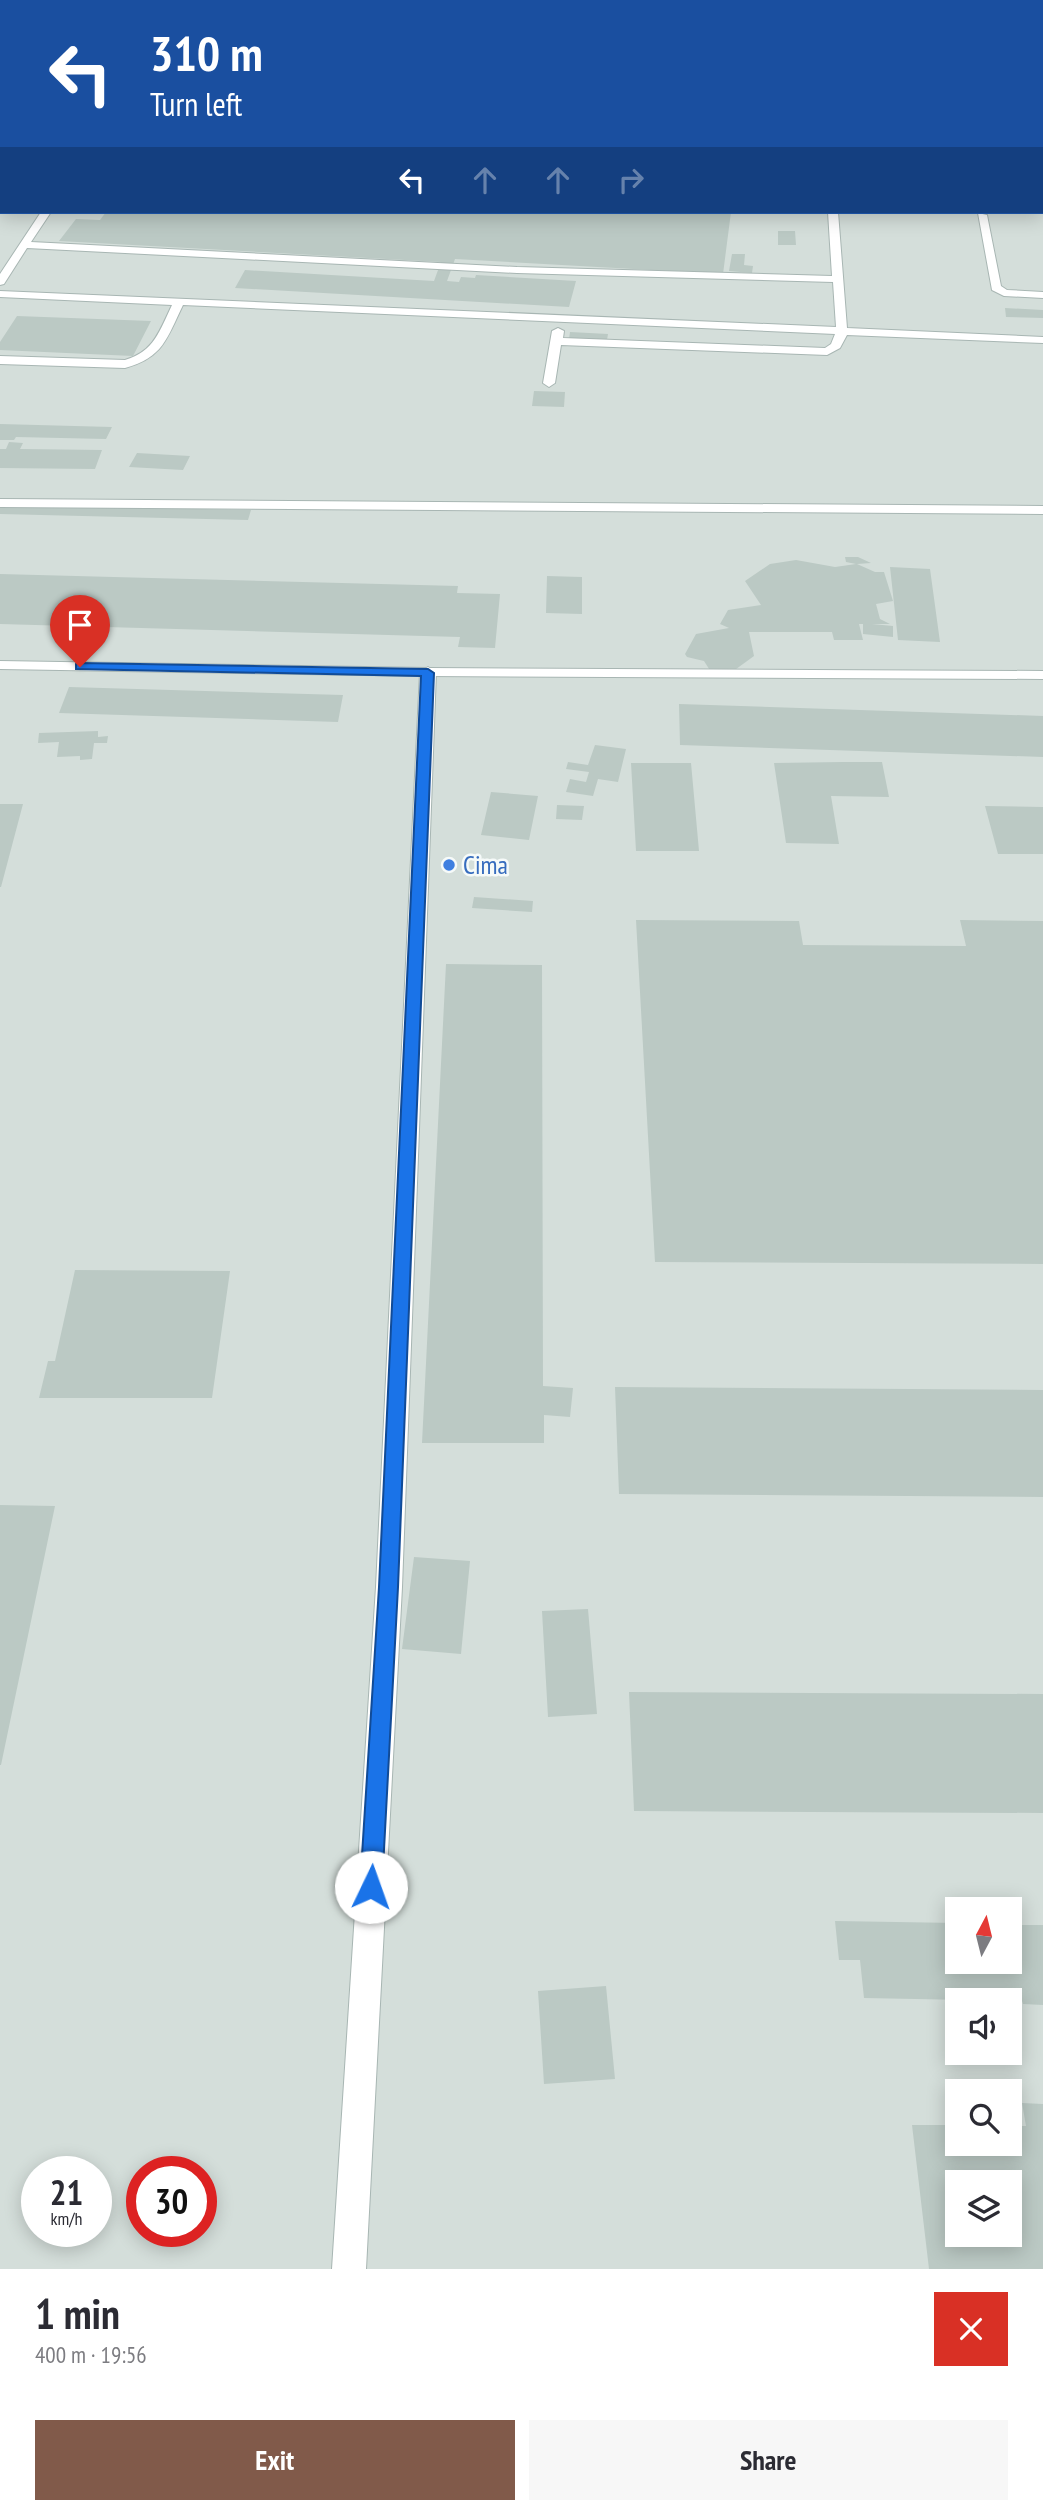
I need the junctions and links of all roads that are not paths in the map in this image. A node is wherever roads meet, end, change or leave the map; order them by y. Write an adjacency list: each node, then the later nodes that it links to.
1 (45, 214): 4 (lane)
2 (834, 214): 5 (lane)
3 (982, 215): 8 (lane)
4 (24, 245): 5 (lane); 6 (lane)
5 (838, 279): 11 (lane)
6 (0, 282)
7 (0, 294): 9 (lane)
8 (1043, 295)
9 (179, 302): 10 (lane); 14 (lane)
10 (559, 320): 11 (lane); 13 (lane)
11 (842, 332): 12 (lane); 13 (lane)
12 (1043, 340)
13 (556, 341): 15 (lane)
14 (0, 360)
15 (549, 383)
16 (0, 503): 17 (lane)
17 (1043, 510)
18 (0, 665): 19 (lane)
19 (428, 673): 20 (lane); 21 (street)
20 (1043, 675)
21 (349, 2269)

